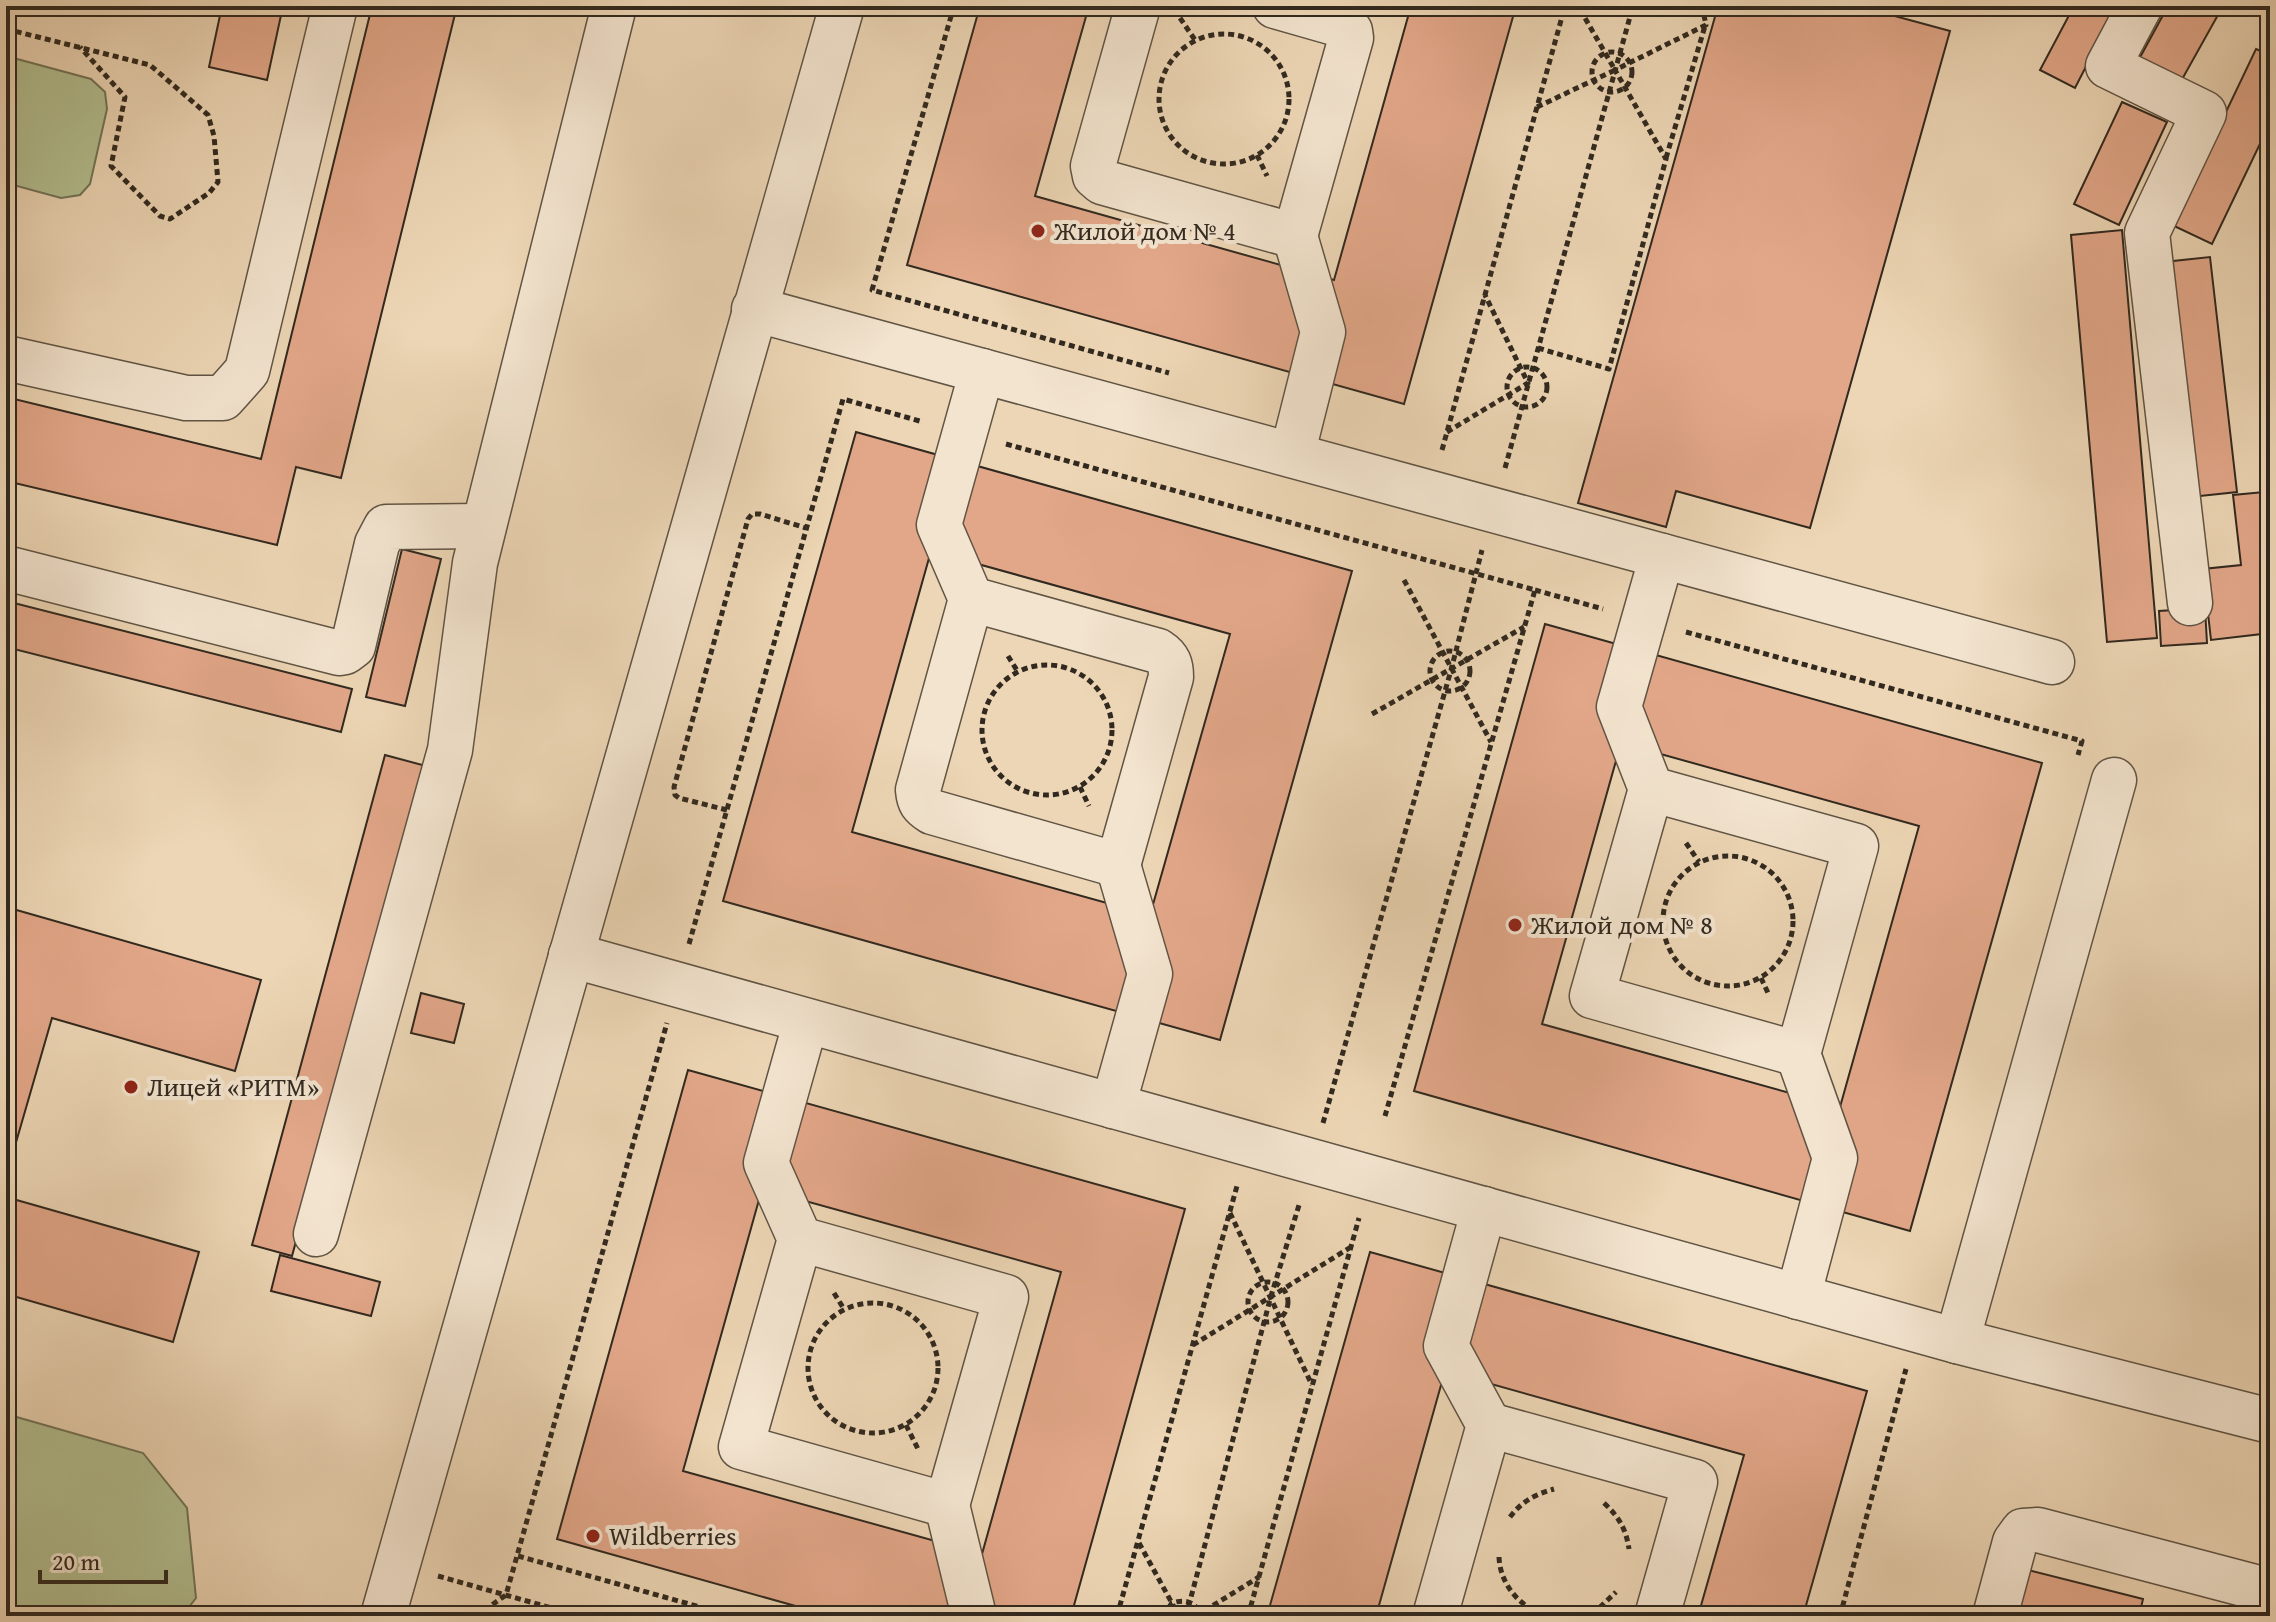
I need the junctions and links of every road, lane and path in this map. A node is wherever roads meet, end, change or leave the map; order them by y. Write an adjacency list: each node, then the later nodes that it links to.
1 (335, 6): 30 (street)
2 (614, 6): 44 (street)
3 (842, 6): 28 (street)
4 (954, 6): 34 (path)
5 (1138, 6): 26 (street)
6 (1172, 6): 15 (path)
7 (1275, 6): 26 (street)
8 (1565, 6): 24 (path)
9 (1578, 6): 17 (path)
10 (1633, 6): 18 (path)
11 (1702, 6): 13 (path)
12 (2140, 6): 53 (street)
13 (1706, 25): 19 (path); 25 (path)
14 (6, 29): 16 (path)
15 (1195, 40): 15 (path)
16 (80, 47): 16 (path)
17 (1605, 52): 18 (path); 20 (path); 21 (path)
18 (1620, 53): 19 (path); 20 (path)
19 (1631, 62): 20 (path); 22 (path)
20 (1615, 70): 21 (path); 22 (path); 23 (path)
21 (1594, 80): 23 (path); 24 (path)
22 (1626, 88): 23 (path); 25 (path)
23 (1609, 91): 29 (path)
24 (1537, 108): 27 (path)
25 (1666, 159): 29 (path)
26 (1295, 236): 40 (street)
27 (1485, 295): 32 (path); 38 (path)
28 (754, 309): 33 (street); 74 (street)
29 (1538, 348): 31 (path)
30 (6, 358)
31 (1532, 367): 32 (path); 35 (path); 37 (path)
32 (1521, 368): 35 (path); 36 (path)
33 (982, 371): 40 (street); 52 (street)
34 (1169, 373)
35 (1528, 383): 36 (path); 37 (path)
36 (1508, 395): 37 (path); 38 (path)
37 (1522, 406): 42 (path)
38 (1447, 433): 39 (path)
39 (1455, 453)
40 (1292, 455): 43 (street)
41 (1492, 464): 42 (path)
42 (1505, 467): 43 (path)
43 (1493, 510): 47 (street); 49 (path)
44 (483, 526): 48 (street); 85 (street)
45 (806, 528): 70 (path)
46 (1417, 556): 49 (path)
47 (1662, 556): 54 (street); 59 (street)
48 (6, 568)
49 (1475, 573): 51 (path); 56 (path)
50 (1404, 580): 57 (path)
51 (1535, 590): 54 (path); 55 (path)
52 (971, 599): 71 (street); 71 (street)
53 (2190, 603)
54 (1644, 620): 66 (path); 69 (street)
55 (1524, 627): 58 (path); 65 (path)
56 (1455, 651): 57 (path); 58 (path); 60 (path)
57 (1442, 652): 60 (path); 61 (path)
58 (1467, 660): 60 (path); 62 (path)
59 (2052, 662)
60 (1451, 670): 61 (path); 62 (path); 63 (path)
61 (1432, 680): 63 (path); 64 (path)
62 (1461, 688): 63 (path); 65 (path)
63 (1445, 690): 80 (path)
64 (1372, 714)
65 (1491, 743): 79 (path)
66 (2078, 756)
67 (990, 762): 67 (path)
68 (2114, 780): 96 (street)
69 (1651, 789): 77 (street); 77 (street)
70 (727, 810)
71 (1118, 865): 78 (street)
72 (697, 919): 75 (path)
73 (1671, 953): 73 (path)
74 (571, 955): 75 (street); 111 (street)
75 (678, 985): 76 (street); 109 (path)
76 (806, 1021): 78 (street); 86 (street)
77 (1798, 1054): 92 (street)
78 (1113, 1106): 80 (street)
79 (1385, 1116)
80 (1312, 1162): 82 (street); 89 (path)
81 (1237, 1185): 83 (path)
82 (1484, 1209): 92 (street); 102 (street)
83 (1229, 1213): 88 (path); 97 (path)
84 (1359, 1218): 87 (path)
85 (316, 1234)
86 (800, 1239): 105 (street); 105 (street)
87 (1352, 1246): 90 (path); 99 (path)
88 (1264, 1283): 89 (path); 91 (path); 93 (path)
89 (1275, 1284): 90 (path); 91 (path)
90 (1283, 1288): 91 (path); 94 (path)
91 (1271, 1296): 93 (path); 94 (path); 95 (path)
92 (1798, 1297): 96 (street)
93 (1249, 1310): 95 (path); 97 (path)
94 (1281, 1318): 95 (path); 99 (path)
95 (1264, 1323): 116 (path)
96 (1957, 1341): 101 (street)
97 (1192, 1346): 107 (path)
98 (1906, 1369): 134 (path)
99 (1312, 1386): 112 (path)
100 (816, 1400): 100 (path)
101 (2270, 1421)
102 (1489, 1425): 130 (street); 133 (street)
103 (1556, 1488): 106 (path)
104 (1600, 1499): 110 (path)
105 (947, 1505): 124 (street)
106 (1505, 1525)
107 (1138, 1543): 117 (path); 125 (path)
108 (1499, 1545): 131 (path)
109 (518, 1556): 115 (path); 123 (path)
110 (1630, 1556)
111 (397, 1563): 115 (path); 120 (street)
112 (1259, 1577): 119 (path); 129 (path)
113 (1619, 1588): 118 (path)
114 (2270, 1591): 135 (street)
115 (506, 1595): 121 (path); 122 (path)
116 (1190, 1602): 117 (path); 119 (path); 128 (path)
117 (1172, 1603): 126 (path); 127 (path)
118 (1598, 1613): 132 (path)
119 (1200, 1615)
120 (383, 1616)
121 (476, 1616)
122 (580, 1616)
123 (732, 1616)
124 (974, 1616)
125 (1117, 1616)
126 (1163, 1616)
127 (1179, 1616)
128 (1186, 1616)
129 (1248, 1616)
130 (1435, 1616)
131 (1548, 1616)
132 (1582, 1616)
133 (1657, 1616)
134 (1840, 1616)
135 (1995, 1616)

